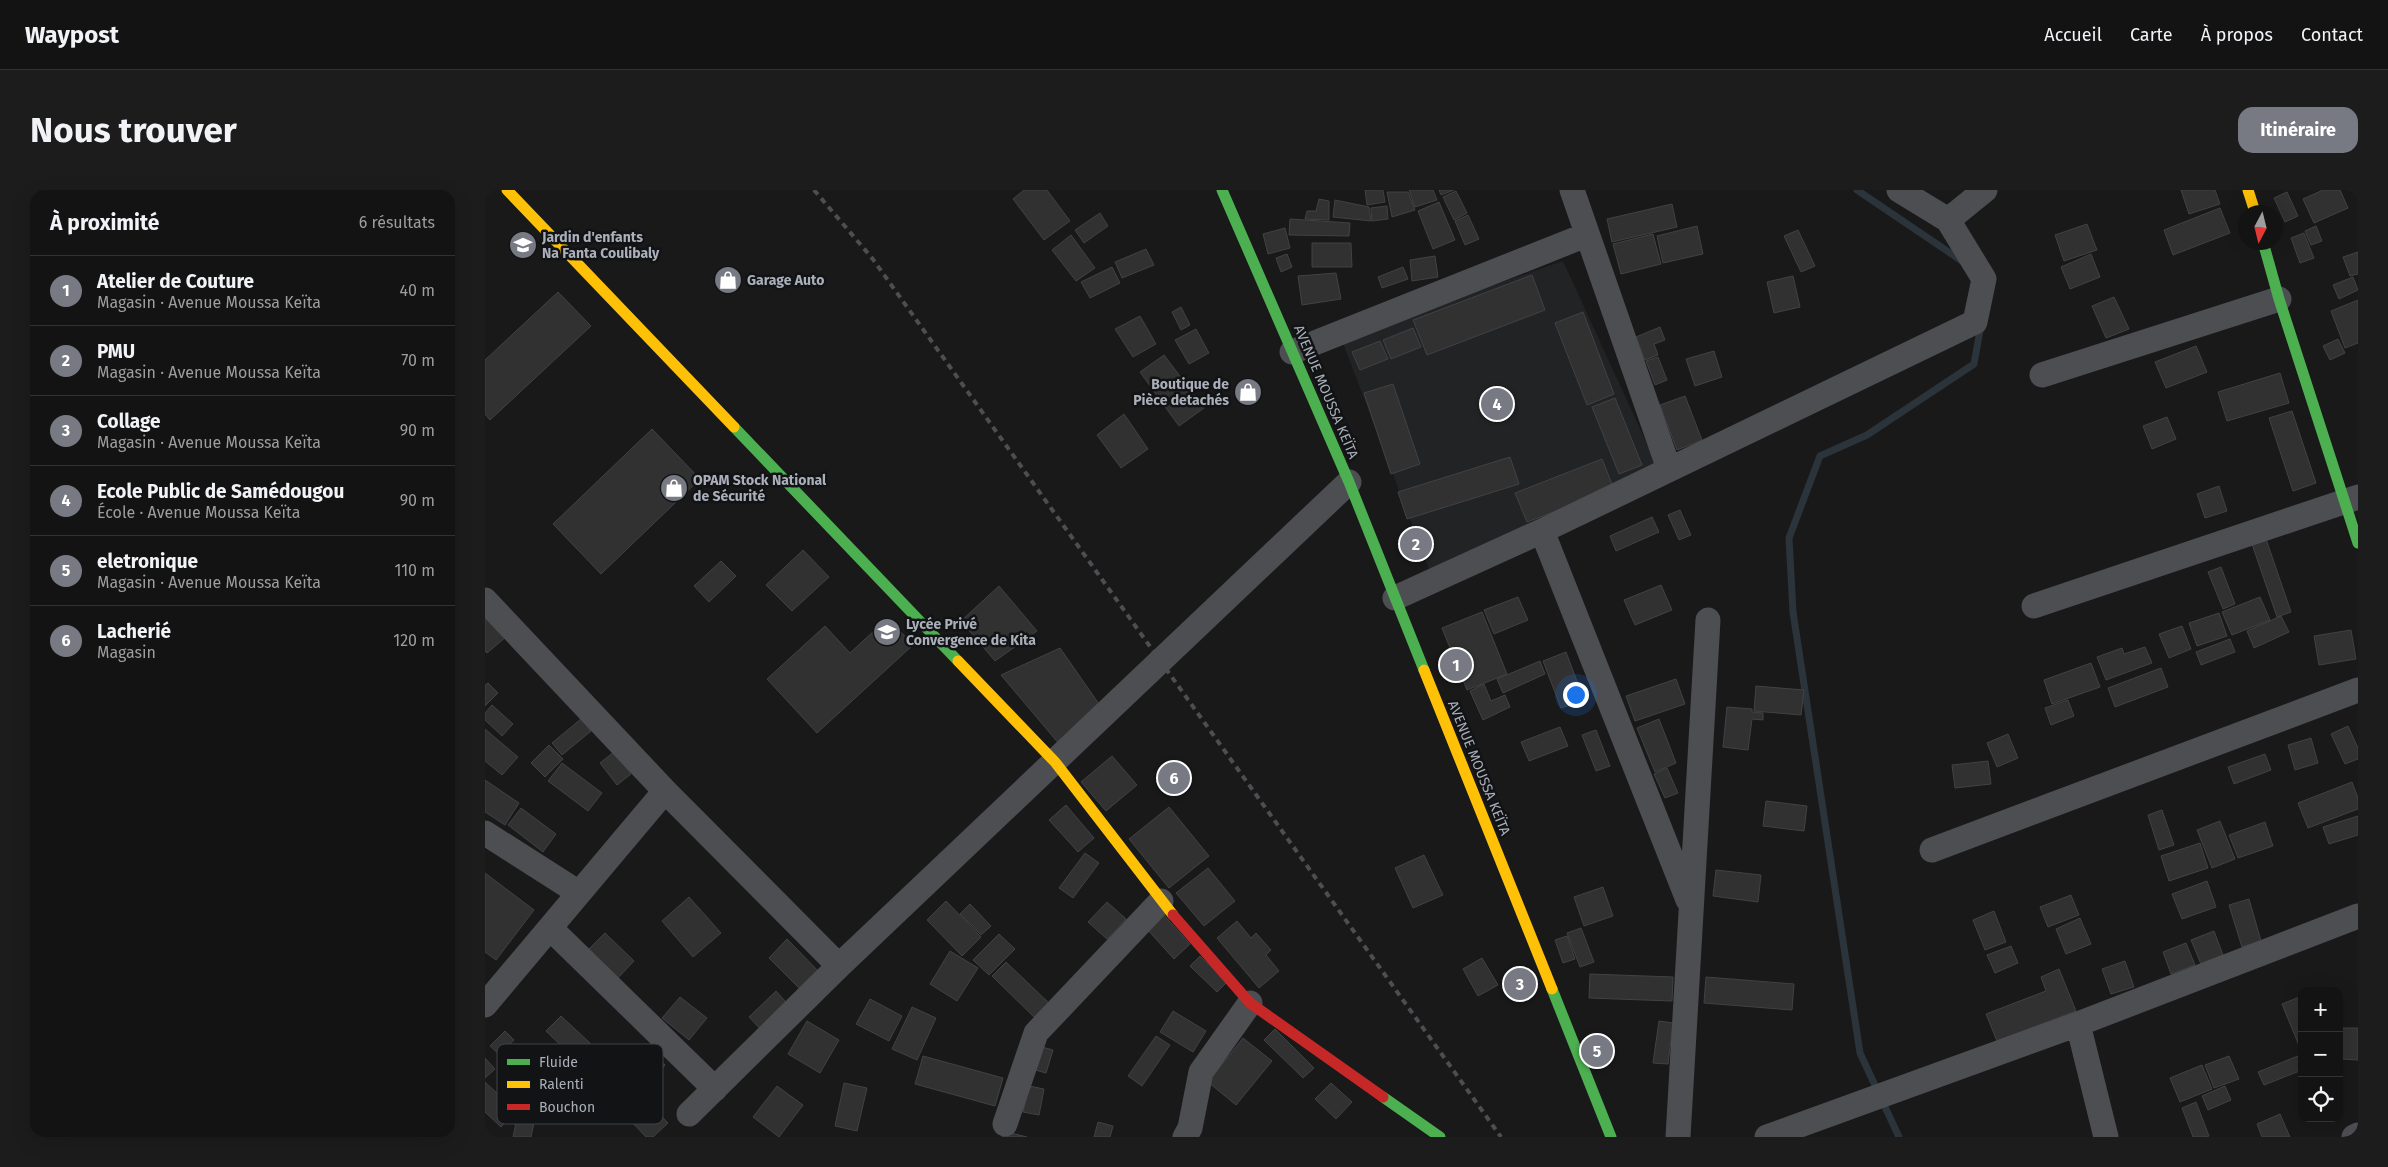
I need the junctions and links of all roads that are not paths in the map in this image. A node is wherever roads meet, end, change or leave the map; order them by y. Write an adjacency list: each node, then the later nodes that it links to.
1 (507, 190): 24 (street)
2 (1222, 190): 12 (street, AVENUE MOUSSA KEÏTA)
3 (1572, 190): 9 (street)
4 (1899, 190): 8 (street)
5 (1985, 190): 8 (street)
6 (2248, 190): 7 (street)
7 (2253, 205)
8 (1949, 220): 14 (street)
9 (1586, 235): 12 (street); 14 (street)
10 (2265, 250): 11 (street)
11 (2279, 299): 13 (street); 16 (street)
12 (1292, 352): 15 (street, AVENUE MOUSSA KEÏTA)
13 (2042, 375)
14 (1669, 469): 17 (street)
15 (1349, 482): 19 (street, AVENUE MOUSSA KEÏTA); 24 (street)
16 (2352, 500): 18 (street); 21 (street)
17 (1542, 531): 19 (street); 30 (street)
18 (2358, 543)
19 (1395, 598): 43 (street, AVENUE MOUSSA KEÏTA)
20 (485, 600): 25 (street)
21 (2034, 606)
22 (1708, 620): 30 (street)
23 (2358, 690): 27 (street)
24 (1055, 762): 29 (street); 33 (street)
25 (665, 791): 28 (street); 33 (street)
26 (485, 834): 28 (street)
27 (1932, 850)
28 (579, 893): 32 (street)
29 (1161, 901): 34 (street); 39 (street)
30 (1691, 908): 44 (street)
31 (2358, 916): 36 (street)
32 (550, 928): 35 (street); 37 (street)
33 (839, 966): 37 (street)
34 (1250, 1003): 41 (street); 42 (street)
35 (485, 1005)
36 (2078, 1024): 45 (street); 46 (street)
37 (715, 1089): 38 (street)
38 (689, 1114)
39 (1005, 1124)
40 (2358, 1135): 47 (street)
41 (1185, 1137)
42 (1440, 1137)
43 (1611, 1137)
44 (1678, 1137)
45 (1767, 1137)
46 (2106, 1137)
47 (2354, 1137)

